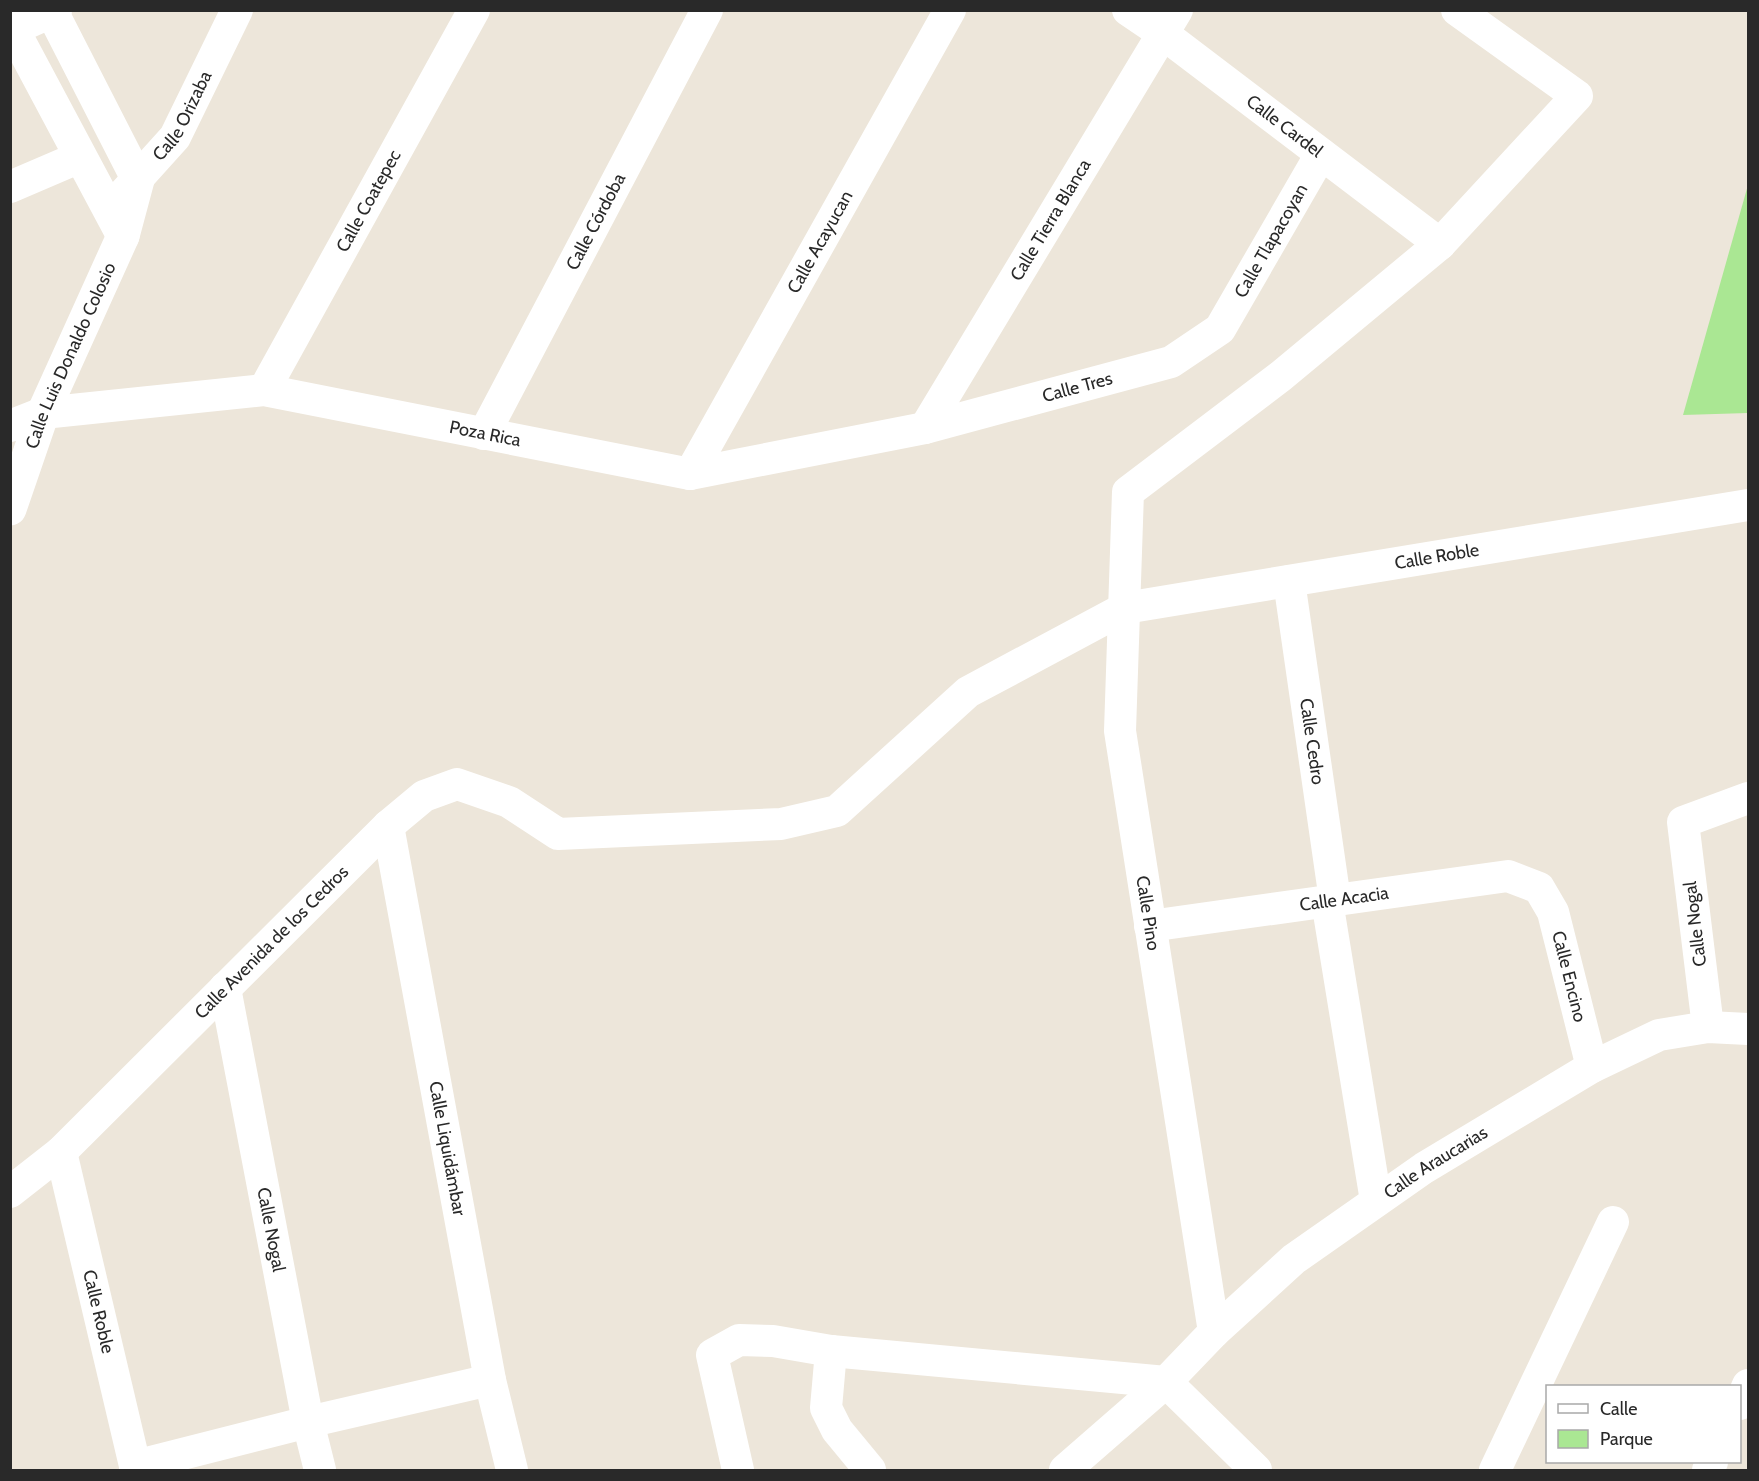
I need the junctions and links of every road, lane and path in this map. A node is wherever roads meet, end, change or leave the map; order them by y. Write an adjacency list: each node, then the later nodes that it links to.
1 (237, 10): 12 (street, Calle Orizaba)
2 (474, 10): 17 (street, Calle Coatepec)
3 (708, 10): 21 (street, Calle Córdoba)
4 (950, 10): 22 (street, Calle Acayucan)
5 (1128, 10): 8 (street, Calle Cardel)
6 (1457, 10): 15 (street)
7 (53, 11): 9 (street); 12 (street)
8 (1169, 22): 10 (street, Calle Cardel); 20 (street, Calle Tierra Blanca)
9 (12, 27): 11 (street)
10 (1321, 154): 15 (street, Calle Cardel); 16 (street, Calle Tlapacoyan)
11 (80, 157): 13 (street); 14 (street)
12 (138, 180): 14 (street, Calle Luis Donaldo Colosio)
13 (10, 187)
14 (116, 223): 18 (street, Calle Luis Donaldo Colosio)
15 (1440, 244): 26 (street, Calle Pino)
16 (1220, 329): 20 (street, Calle Tres)
17 (264, 390): 18 (street, Poza Rica); 21 (street, Poza Rica)
18 (43, 413): 19 (street); 24 (street, Calle Luis Donaldo Colosio)
19 (10, 426)
20 (925, 428): 22 (street, Poza Rica)
21 (484, 434): 22 (street, Poza Rica)
22 (690, 474)
23 (1749, 505): 25 (street, Calle Roble)
24 (10, 510)
25 (1289, 581): 26 (street, Calle Roble); 31 (street, Calle Cedro)
26 (1125, 608): 29 (street, Calle Roble); 32 (street, Calle Pino)
27 (1749, 798): 34 (street, Calle Nogal)
28 (388, 826): 29 (street, Calle Avenida de los Cedros); 33 (street, Calle Avenida de los Cedros); 43 (street, Calle Liquidámbar)
29 (558, 834)
30 (1539, 888): 31 (street, Calle Acacia); 36 (street, Calle Encino)
31 (1331, 901): 32 (street, Calle Acacia); 39 (street, Calle Cedro)
32 (1150, 926): 41 (street, Calle Pino)
33 (225, 988): 37 (street, Calle Avenida de los Cedros); 47 (street, Calle Nogal)
34 (1708, 1027): 35 (street, Calle Araucarias); 36 (street, Calle Araucarias)
35 (1749, 1029)
36 (1592, 1067): 39 (street, Calle Araucarias)
37 (61, 1152): 38 (street, Calle Avenida de los Cedros); 48 (street, Calle Roble)
38 (10, 1192)
39 (1376, 1201): 41 (street, Calle Araucarias)
40 (1613, 1222): 55 (street)
41 (1214, 1332): 44 (street, Calle Araucarias)
42 (831, 1351): 44 (street); 51 (street); 52 (street)
43 (490, 1380): 47 (street); 50 (street, Calle Liquidámbar)
44 (1167, 1382): 53 (street, Calle Araucarias); 54 (street)
45 (1749, 1384): 46 (street)
46 (1741, 1402)
47 (308, 1422): 48 (street); 49 (street, Calle Nogal)
48 (136, 1468)
49 (320, 1470)
50 (512, 1470)
51 (738, 1470)
52 (870, 1470)
53 (1065, 1470)
54 (1256, 1470)
55 (1495, 1470)

